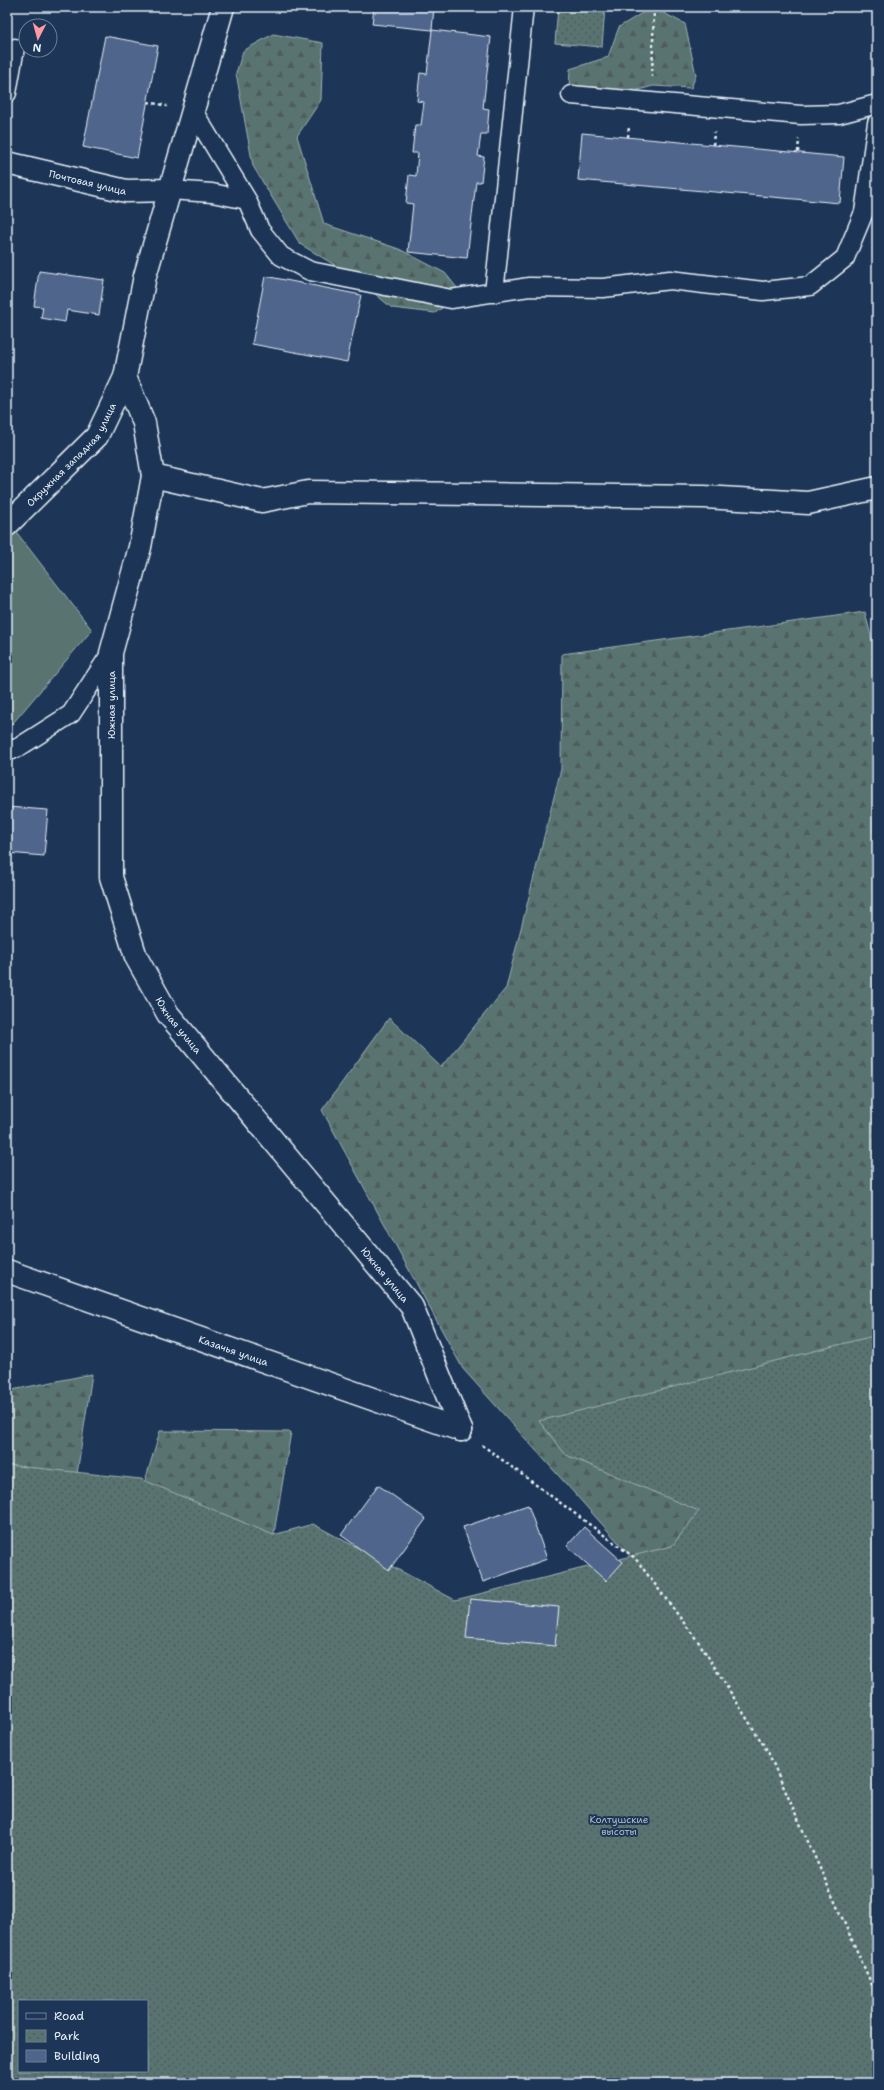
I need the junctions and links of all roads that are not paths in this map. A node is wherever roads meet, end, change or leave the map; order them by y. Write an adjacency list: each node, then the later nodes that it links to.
1 (223, 7): 7 (street, Окружная западная улица)
2 (524, 7): 12 (lane)
3 (16, 48): 4 (lane)
4 (7, 93)
5 (571, 95): 6 (lane)
6 (877, 104)
7 (193, 111): 10 (street, Окружная западная улица); 11 (lane)
8 (877, 123): 12 (lane)
9 (7, 163): 10 (street, Почтовая улица)
10 (170, 190): 11 (lane); 13 (street, Окружная западная улица)
11 (247, 200): 12 (lane)
12 (494, 293)
13 (126, 377): 14 (street); 16 (street, Окружная западная улица)
14 (153, 476): 15 (street); 17 (street, Южная улица)
15 (877, 488)
16 (7, 525)
17 (111, 654): 18 (lane); 20 (street, Южная улица)
18 (7, 752)
19 (7, 1271): 20 (street, Казачья улица)
20 (461, 1430)

